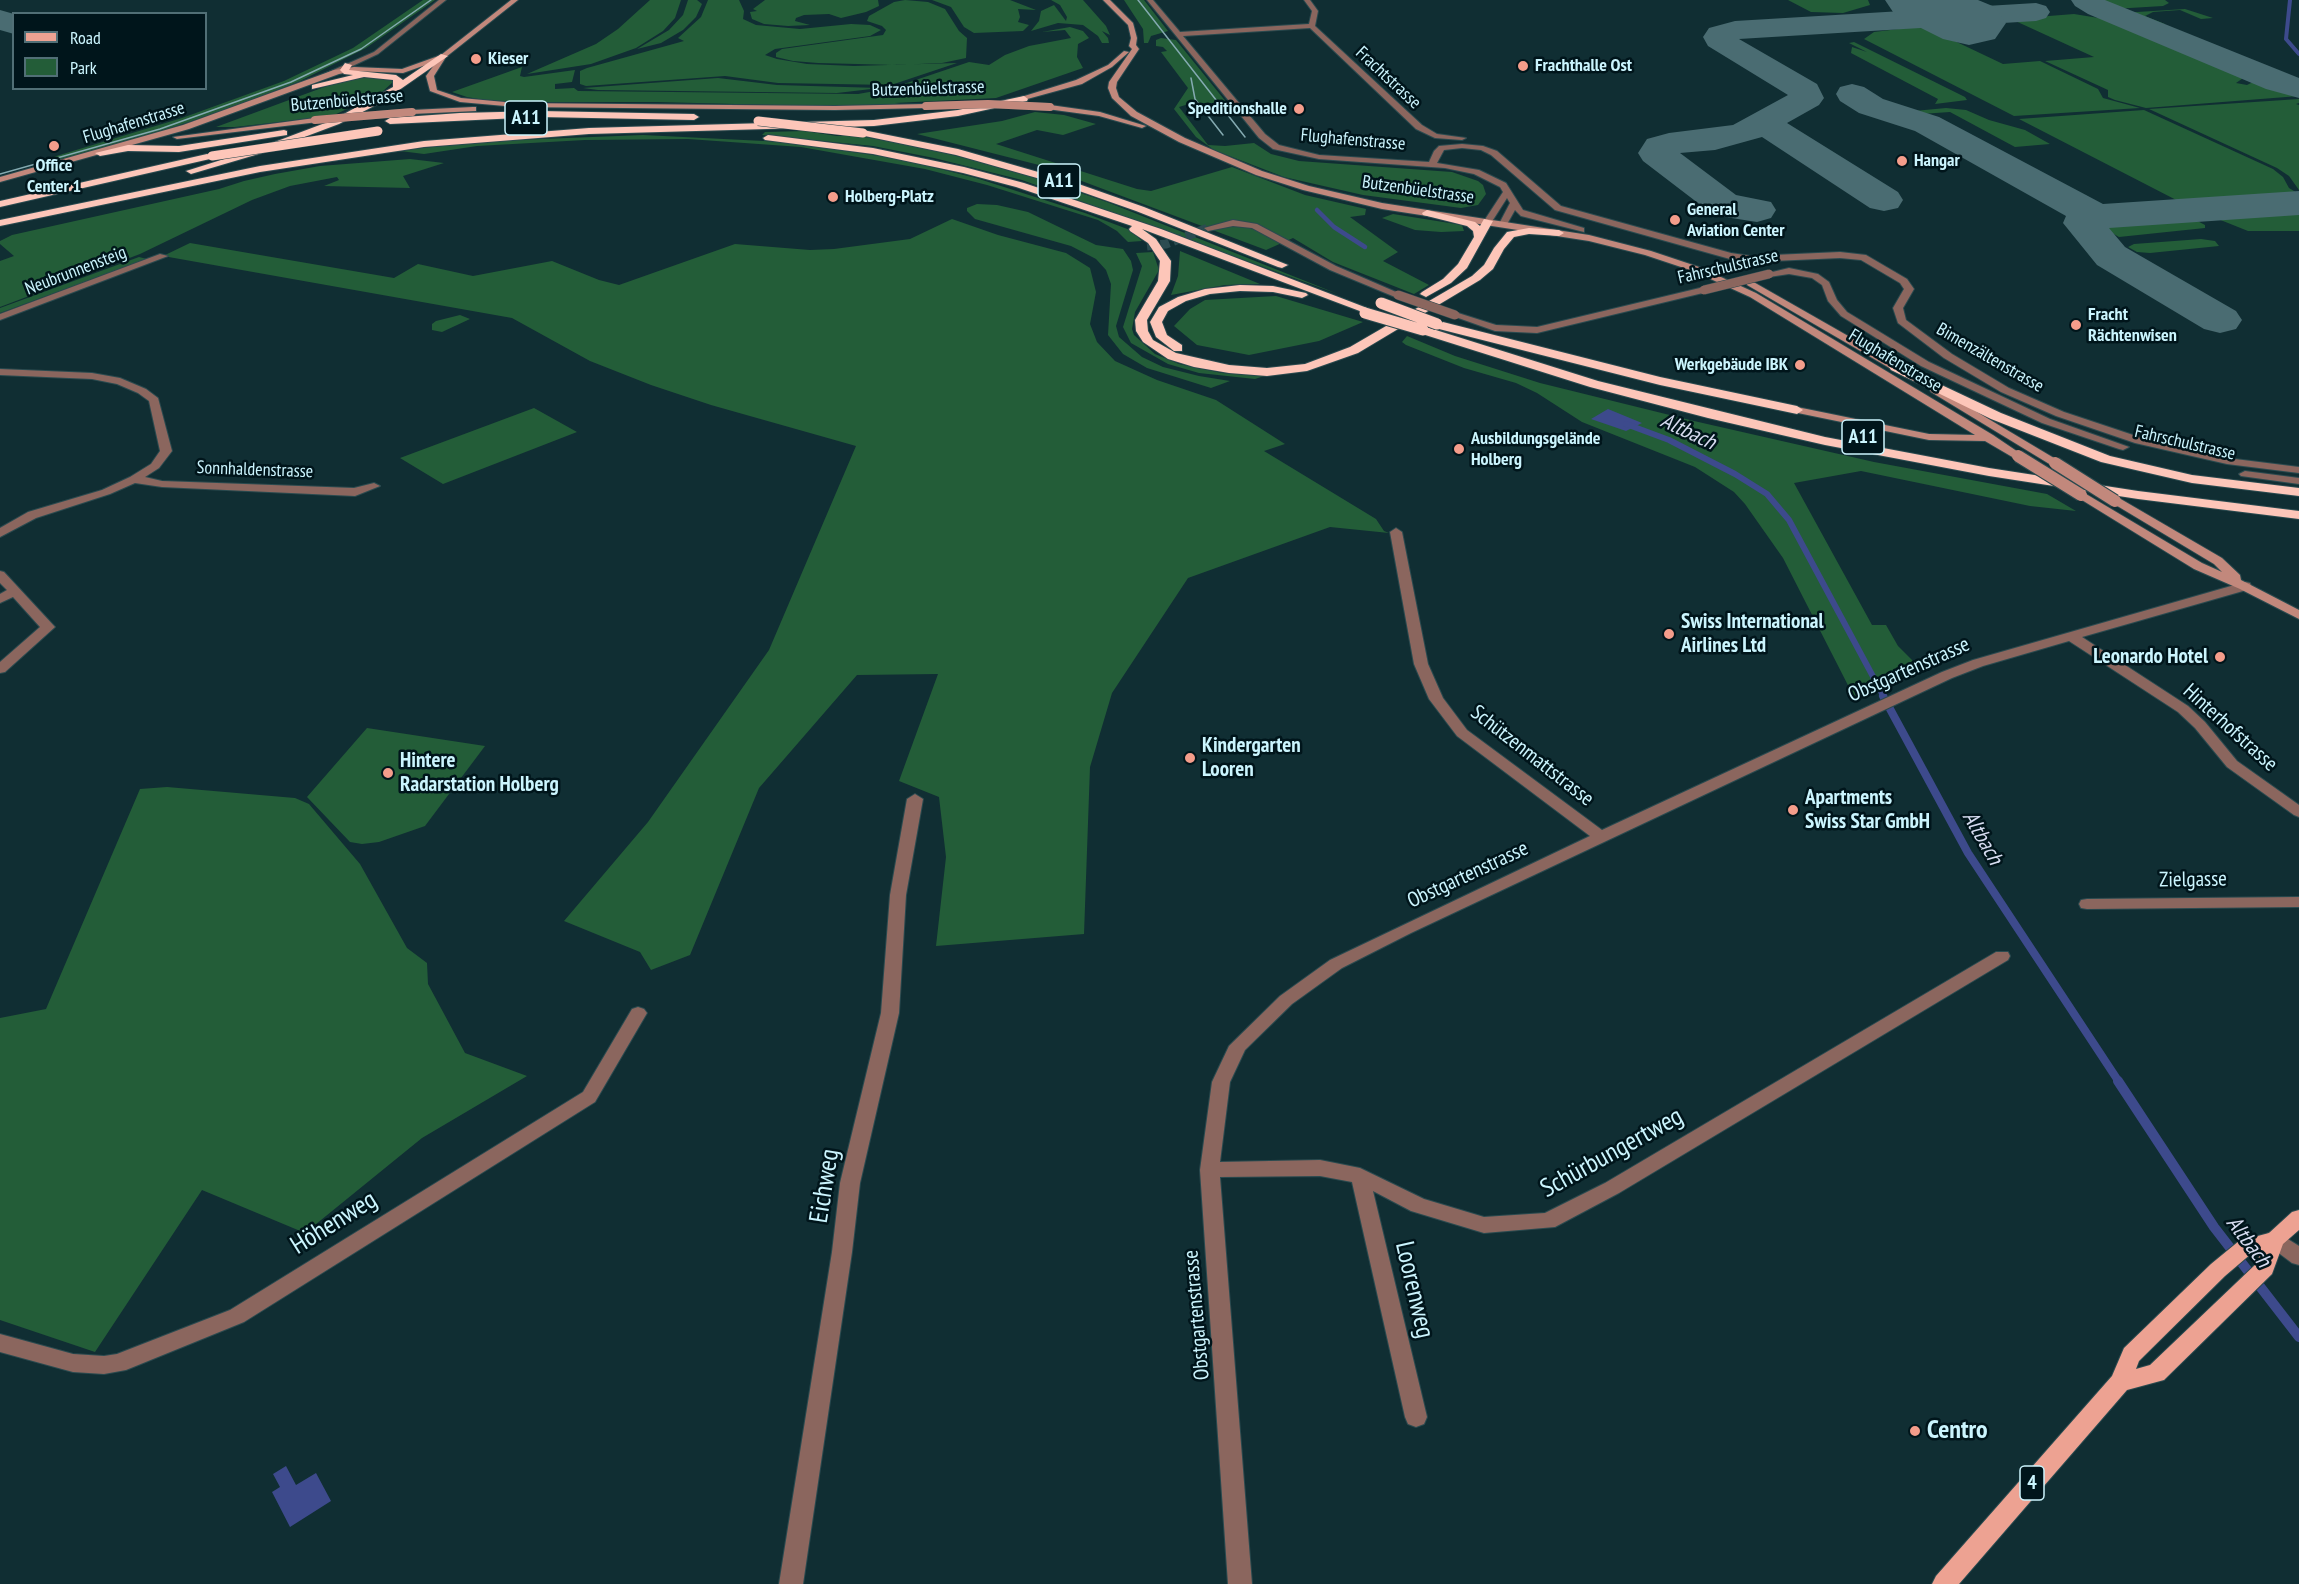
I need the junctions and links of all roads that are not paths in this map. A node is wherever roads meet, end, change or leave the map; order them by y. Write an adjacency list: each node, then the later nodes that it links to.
1 (443, 0): 7 (street, Flughafenstrasse)
2 (515, 0): 11 (main road)
3 (1106, 0): 10 (main road)
4 (1150, 0): 9 (street, Flughafenstrasse)
5 (1307, 0): 8 (street)
6 (450, 4): 7 (street, Flughafenstrasse)
7 (423, 17): 12 (street, Flughafenstrasse)
8 (1312, 26): 9 (street); 25 (street, Frachtstrasse)
9 (1177, 34): 31 (street, Flughafenstrasse)
10 (1132, 46): 17 (main road); 27 (main road, Butzenbüelstrasse)
11 (444, 56): 12 (main road); 16 (highway); 20 (main road)
12 (348, 69): 13 (street, Flughafenstrasse); 14 (highway); 15 (main road)
13 (326, 75): 18 (main road, Flughafenstrasse)
14 (372, 75): 15 (highway); 16 (highway)
15 (315, 87): 22 (main road)
16 (397, 88): 40 (highway)
17 (1024, 99): 19 (main road); 24 (highway)
18 (247, 105): 22 (main road); 30 (main road, Flughafenstrasse)
19 (671, 105): 20 (main road); 27 (main road, Butzenbüelstrasse, bridge)
20 (527, 106): 23 (main road, Butzenbüelstrasse, bridge)
21 (676, 116): 28 (highway); 37 (highway, A11, bridge); 52 (highway, A11, bridge)
22 (201, 128): 23 (main road); 26 (main road)
23 (219, 131): 26 (main road, Butzenbüelstrasse)
24 (531, 135): 38 (highway, A11); 43 (highway, A11)
25 (1480, 138)
26 (169, 139): 28 (highway); 29 (main road, Flughafenstrasse)
27 (1182, 140): 35 (main road, Butzenbüelstrasse)
28 (201, 146): 29 (highway)
29 (136, 148): 30 (highway); 33 (main road, Flughafenstrasse)
30 (100, 153): 32 (main road, Flughafenstrasse)
31 (1432, 165): 34 (street, Flughafenstrasse); 58 (street, Bimenzältenstrasse)
32 (0, 180)
33 (0, 186)
34 (1507, 192): 36 (street, Flughafenstrasse); 41 (street)
35 (1341, 196): 39 (main road, Butzenbüelstrasse); 41 (main road, Butzenbüelstrasse)
36 (1514, 203): 42 (street); 45 (street, Flughafenstrasse)
37 (0, 204)
38 (1101, 211): 48 (highway); 50 (highway, A11)
39 (1427, 213): 41 (main road, Butzenbüelstrasse); 47 (highway)
40 (0, 216)
41 (1489, 219): 42 (main road, Flughafenstrasse); 47 (highway)
42 (1505, 221): 45 (main road, Flughafenstrasse); 46 (main road, Flughafenstrasse); 48 (highway)
43 (0, 223)
44 (1208, 228): 60 (street, Fahrschulstrasse, bridge)
45 (1581, 230): 53 (main road, Flughafenstrasse)
46 (1558, 233): 48 (highway); 57 (main road, Flughafenstrasse)
47 (1479, 238): 50 (highway)
48 (1499, 248)
49 (163, 256): 51 (street, Neubrunnensteig)
50 (1367, 312): 64 (highway, A11, bridge)
51 (0, 317)
52 (1440, 325): 55 (highway); 63 (highway, A11)
53 (1895, 367): 56 (main road, Flughafenstrasse); 62 (highway)
54 (0, 372): 59 (street)
55 (1797, 410): 57 (main road)
56 (2008, 433): 57 (main road); 68 (main road, Flughafenstrasse, bridge)
57 (1986, 437): 68 (main road, Flughafenstrasse, bridge)
58 (2299, 470)
59 (134, 479): 61 (street, Sonnhaldenstrasse); 66 (street)
60 (2299, 481)
61 (374, 486)
62 (2299, 492)
63 (2299, 503)
64 (2299, 515)
65 (1396, 531): 76 (street, Schützenmattstrasse)
66 (0, 533)
67 (0, 574): 69 (street)
68 (2245, 586): 71 (main road, Flughafenstrasse); 72 (street, Obstgartenstrasse)
69 (14, 591): 70 (street); 73 (street)
70 (0, 599)
71 (2299, 615)
72 (2072, 637): 75 (street, Hinterhofstrasse); 76 (street, Obstgartenstrasse)
73 (0, 669)
74 (915, 799): 89 (street, Eichweg)
75 (2299, 812)
76 (1601, 837): 81 (street, Obstgartenstrasse)
77 (2299, 902): 78 (street, Zielgasse)
78 (2087, 904)
79 (2002, 956): 82 (street, Schürbungertweg)
80 (638, 1013): 86 (street, Höhenweg)
81 (1210, 1170): 82 (street, Schürbungertweg); 90 (street, Obstgartenstrasse)
82 (1360, 1176): 88 (street, Loorenweg)
83 (2299, 1218): 84 (main road, 4)
84 (2275, 1239): 85 (street); 87 (main road, 4); 87 (main road, 4)
85 (2299, 1257)
86 (0, 1343)
87 (2120, 1382): 91 (main road, 4)
88 (1416, 1417)
89 (791, 1584)
90 (1240, 1584)
91 (1944, 1584)

